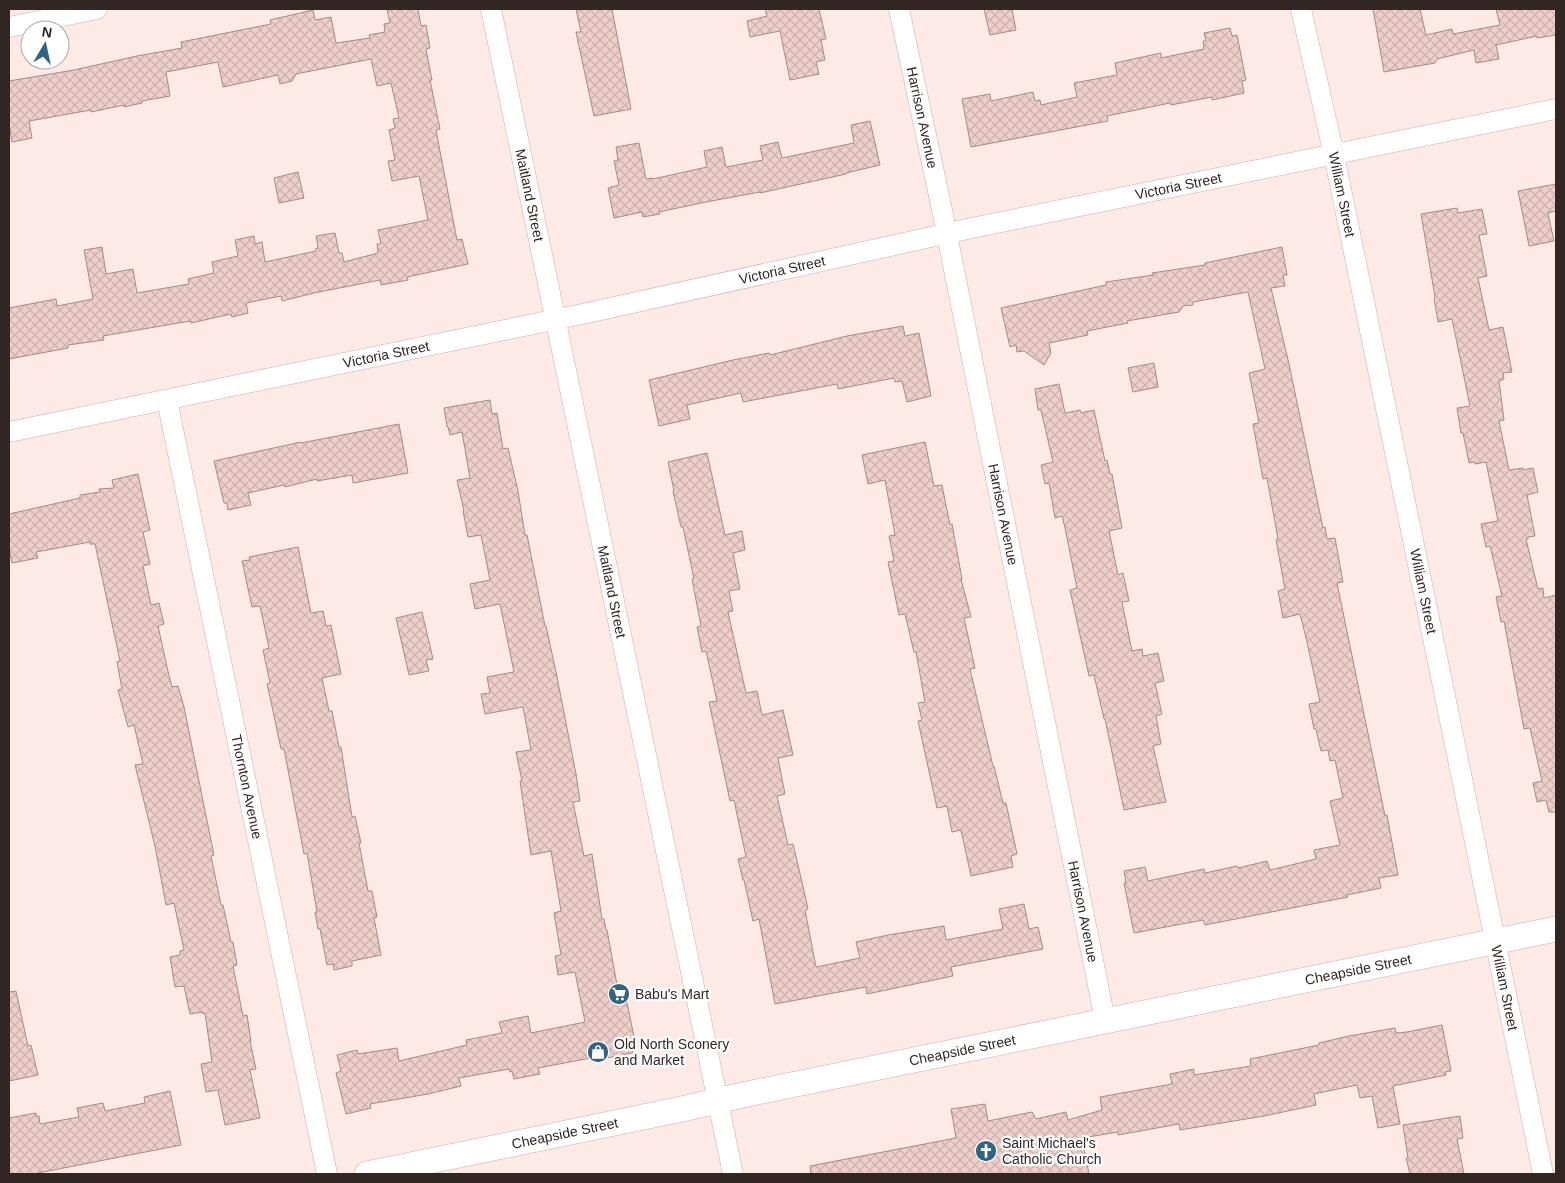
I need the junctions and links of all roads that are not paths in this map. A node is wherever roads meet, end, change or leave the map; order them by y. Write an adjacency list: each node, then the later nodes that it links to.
1 (97, 9): 5 (street)
2 (491, 9): 9 (street, Maitland Street)
3 (900, 9): 8 (street, Harrison Avenue)
4 (1301, 9): 7 (street, William Street)
5 (9, 27)
6 (1556, 110): 7 (street, Victoria Street)
7 (1334, 155): 8 (street, Victoria Street); 13 (street, William Street)
8 (947, 235): 9 (street, Victoria Street); 14 (street, Harrison Avenue)
9 (556, 318): 10 (street, Victoria Street); 15 (street, Maitland Street)
10 (167, 400): 11 (street, Victoria Street); 16 (street, Thornton Avenue)
11 (9, 432)
12 (1556, 929): 13 (street, Cheapside Street)
13 (1496, 942): 14 (street, Cheapside Street); 19 (street, William Street)
14 (1105, 1020): 15 (street, Cheapside Street)
15 (718, 1101): 17 (street, Cheapside Street); 18 (street, Maitland Street)
16 (326, 1174)
17 (367, 1174)
18 (733, 1174)
19 (1543, 1174)

